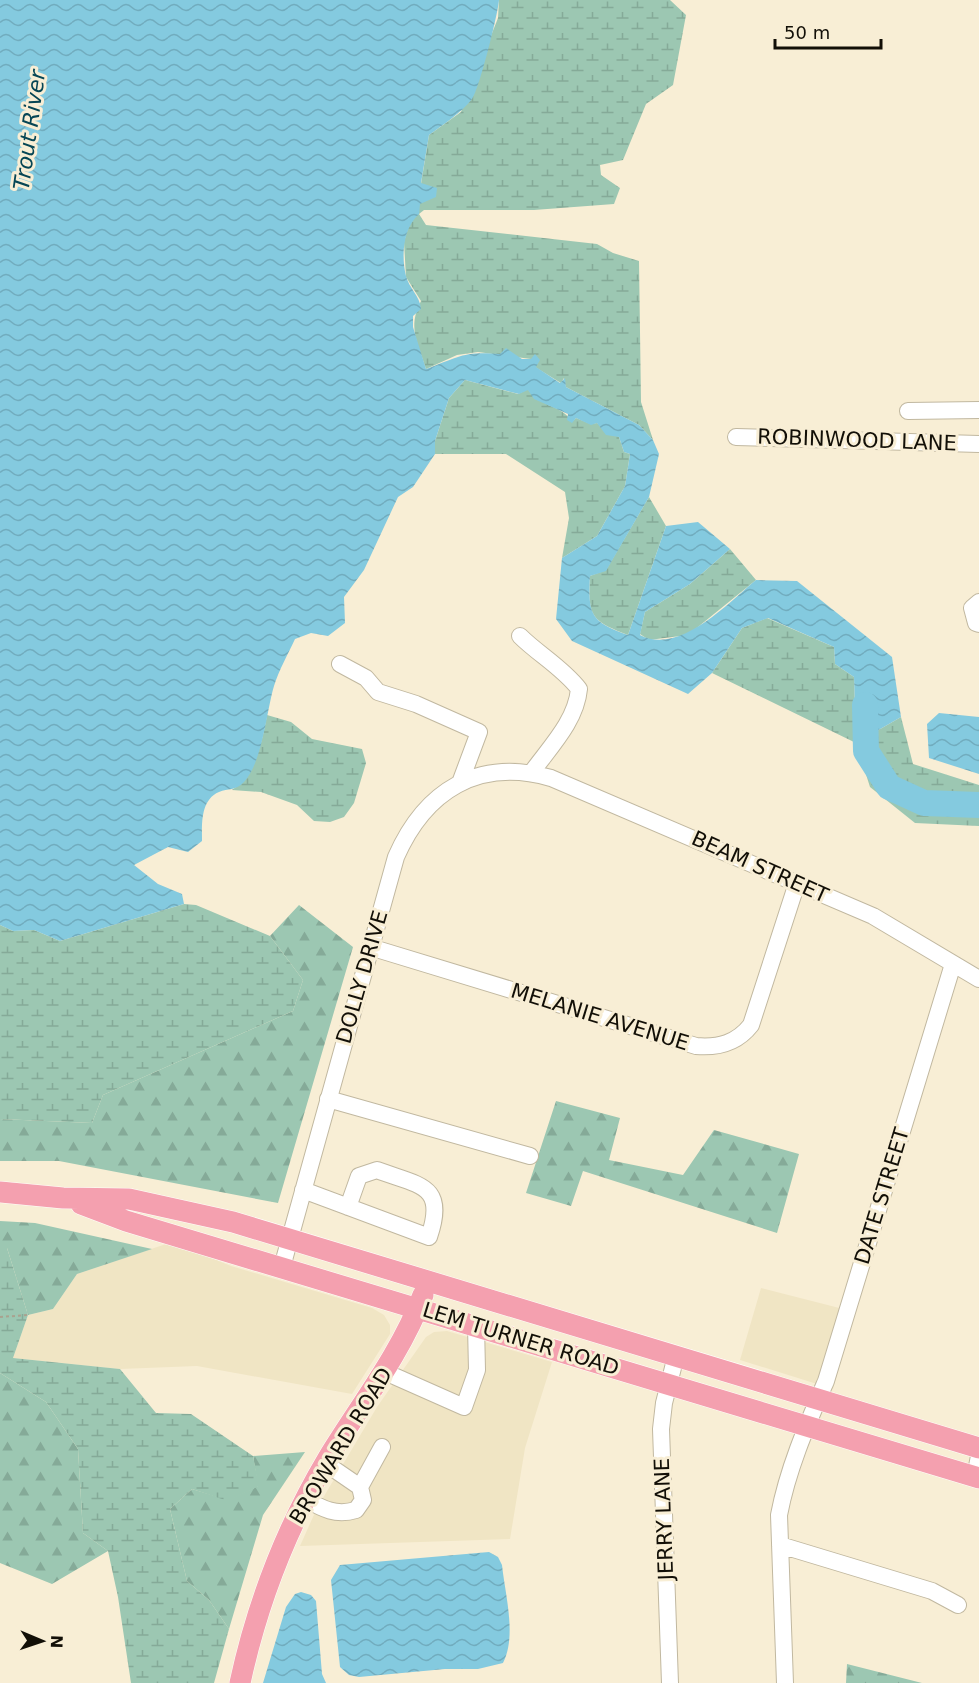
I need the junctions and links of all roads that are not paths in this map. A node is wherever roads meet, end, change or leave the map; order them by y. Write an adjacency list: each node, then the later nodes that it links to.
1 (979, 410): 2 (street)
2 (908, 411)
3 (736, 437): 4 (street, ROBINWOOD LANE)
4 (979, 444)
5 (979, 602): 6 (street)
6 (979, 624)
7 (520, 636): 9 (street)
8 (340, 664): 10 (street)
9 (532, 772): 10 (street, DOLLY DRIVE); 11 (street, BEAM STREET)
10 (460, 783): 12 (street, DOLLY DRIVE)
11 (797, 883): 12 (street, MELANIE AVENUE); 13 (street, BEAM STREET)
12 (370, 947): 15 (street, DOLLY DRIVE)
13 (953, 964): 14 (street, BEAM STREET); 29 (street, DATE STREET)
14 (979, 979)
15 (328, 1099): 16 (street); 17 (street, DOLLY DRIVE)
16 (530, 1156)
17 (303, 1190): 20 (street); 21 (street, DOLLY DRIVE)
18 (0, 1192): 19 (main road, LEM TURNER ROAD)
19 (63, 1198): 21 (main road, LEM TURNER ROAD); 22 (main road, LEM TURNER ROAD)
20 (348, 1207): 20 (street)
21 (290, 1239): 22 (street, DOLLY DRIVE); 23 (main road, LEM TURNER ROAD)
22 (282, 1267): 24 (main road, LEM TURNER ROAD)
23 (428, 1281): 24 (main road, BROWARD ROAD); 26 (main road, LEM TURNER ROAD)
24 (418, 1308): 25 (main road, LEM TURNER ROAD); 27 (main road, BROWARD ROAD)
25 (476, 1326): 27 (street); 28 (main road, LEM TURNER ROAD)
26 (676, 1356): 28 (street, JERRY LANE); 29 (main road, LEM TURNER ROAD)
27 (385, 1372): 34 (main road, BROWARD ROAD)
28 (669, 1384): 30 (main road, LEM TURNER ROAD); 41 (street, JERRY LANE)
29 (818, 1399): 30 (street, DATE STREET); 32 (main road, LEM TURNER ROAD)
30 (806, 1426): 35 (main road, LEM TURNER ROAD); 38 (street, DATE STREET)
31 (382, 1448): 36 (street)
32 (979, 1448)
33 (979, 1456): 35 (street)
34 (325, 1463): 36 (street); 37 (main road, BROWARD ROAD)
35 (977, 1478)
36 (360, 1487): 37 (street)
37 (305, 1499): 40 (main road, BROWARD ROAD)
38 (780, 1545): 39 (street); 42 (street, DATE STREET)
39 (958, 1605)
40 (240, 1683)
41 (670, 1683)
42 (785, 1683)

